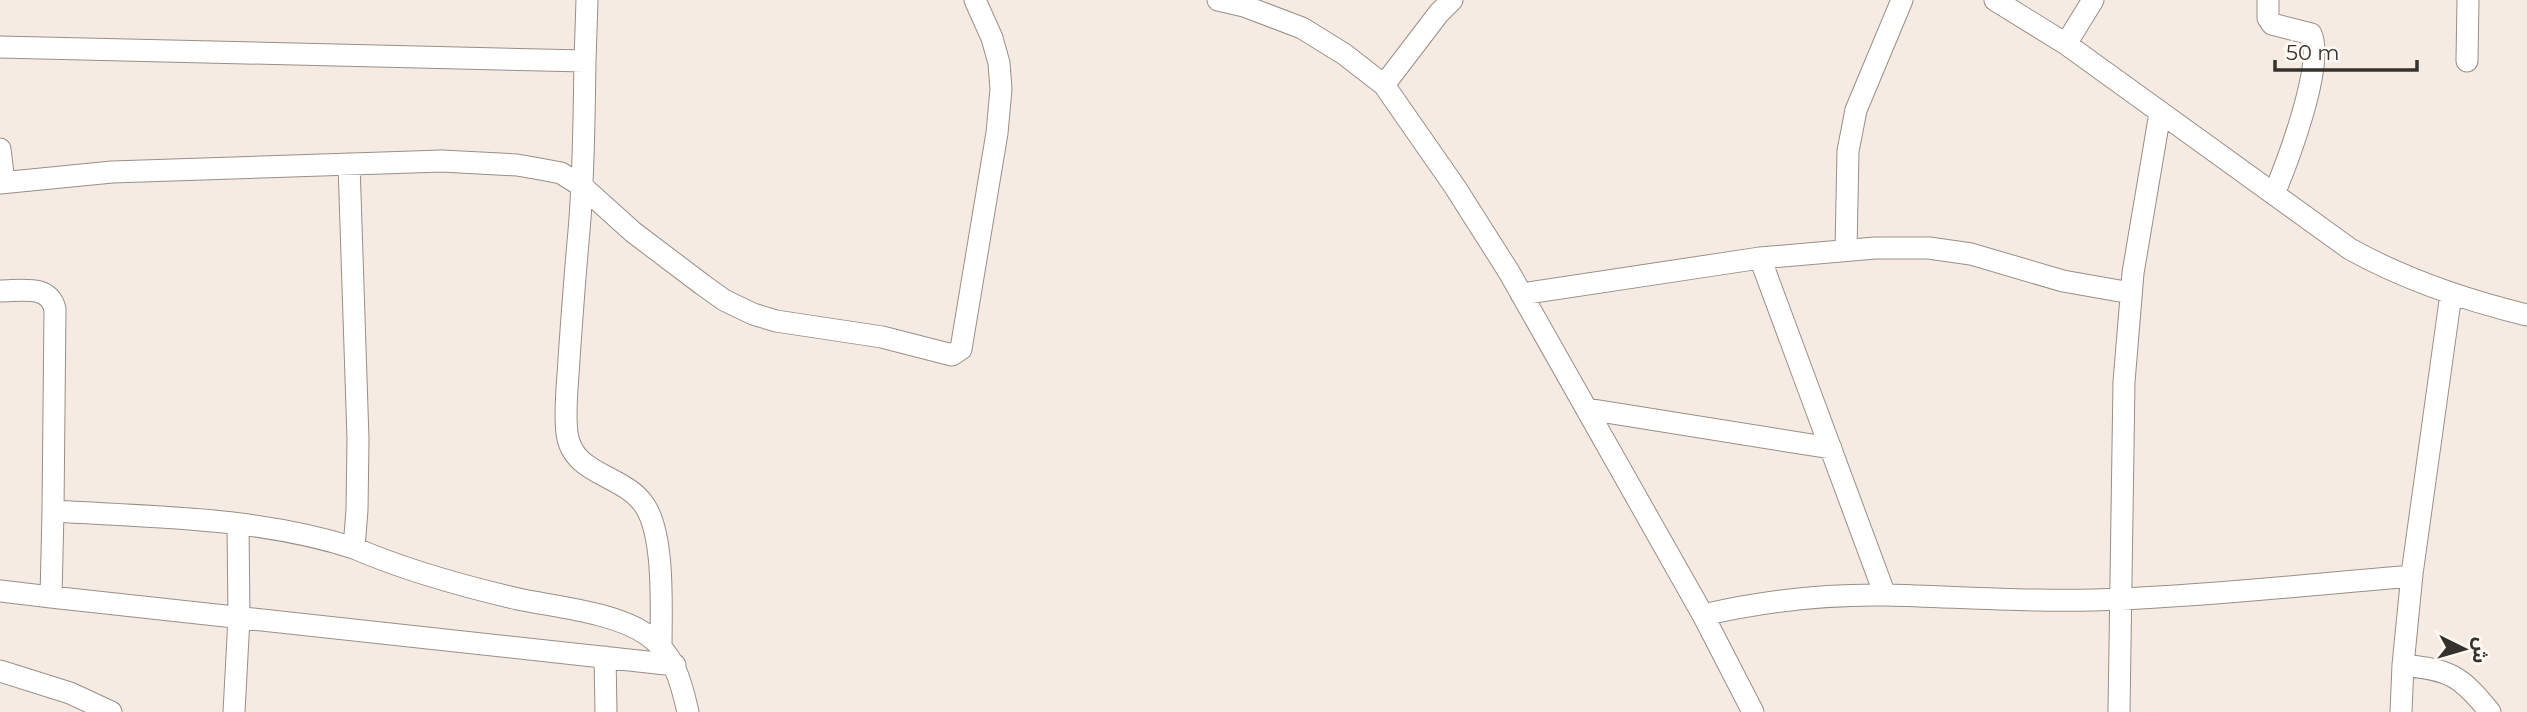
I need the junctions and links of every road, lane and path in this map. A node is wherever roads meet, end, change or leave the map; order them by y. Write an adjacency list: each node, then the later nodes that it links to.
1 (587, 0): 12 (street)
2 (975, 0): 19 (street)
3 (1218, 0): 14 (street)
4 (1452, 0): 14 (street)
5 (1902, 0): 21 (street)
6 (1995, 0): 10 (street)
7 (2093, 0): 10 (street)
8 (2268, 0): 20 (street)
9 (2468, 0): 13 (street)
10 (2066, 44): 15 (street)
11 (0, 47): 12 (street)
12 (585, 61): 19 (street)
13 (2467, 61)
14 (1384, 85): 25 (street)
15 (2160, 113): 20 (street); 24 (street)
16 (0, 149): 18 (street)
17 (349, 164): 18 (street); 19 (street); 32 (street)
18 (2, 183)
19 (583, 187): 40 (street)
20 (2274, 194): 26 (street)
21 (1846, 250): 22 (street); 24 (street)
22 (1760, 258): 25 (street); 29 (street)
23 (0, 291): 30 (street)
24 (2131, 293): 37 (street)
25 (1521, 294): 28 (street)
26 (2451, 294): 27 (street); 33 (street)
27 (2527, 314)
28 (1587, 410): 29 (street); 38 (street)
29 (1830, 448): 35 (street)
30 (54, 511): 31 (street); 36 (street)
31 (238, 525): 32 (street); 39 (street)
32 (354, 548): 40 (street)
33 (2412, 576): 37 (street); 43 (street)
34 (0, 591): 36 (street)
35 (1885, 595): 37 (street); 38 (street)
36 (51, 597): 39 (street)
37 (2121, 599): 50 (street)
38 (1703, 615): 49 (street)
39 (239, 618): 41 (street); 46 (street)
40 (662, 647): 42 (street)
41 (604, 657): 42 (street); 47 (street)
42 (675, 665): 48 (street)
43 (2403, 665): 51 (street); 52 (street)
44 (0, 671): 45 (street)
45 (111, 712)
46 (234, 712)
47 (606, 712)
48 (688, 712)
49 (1753, 712)
50 (2119, 712)
51 (2402, 712)
52 (2490, 712)

